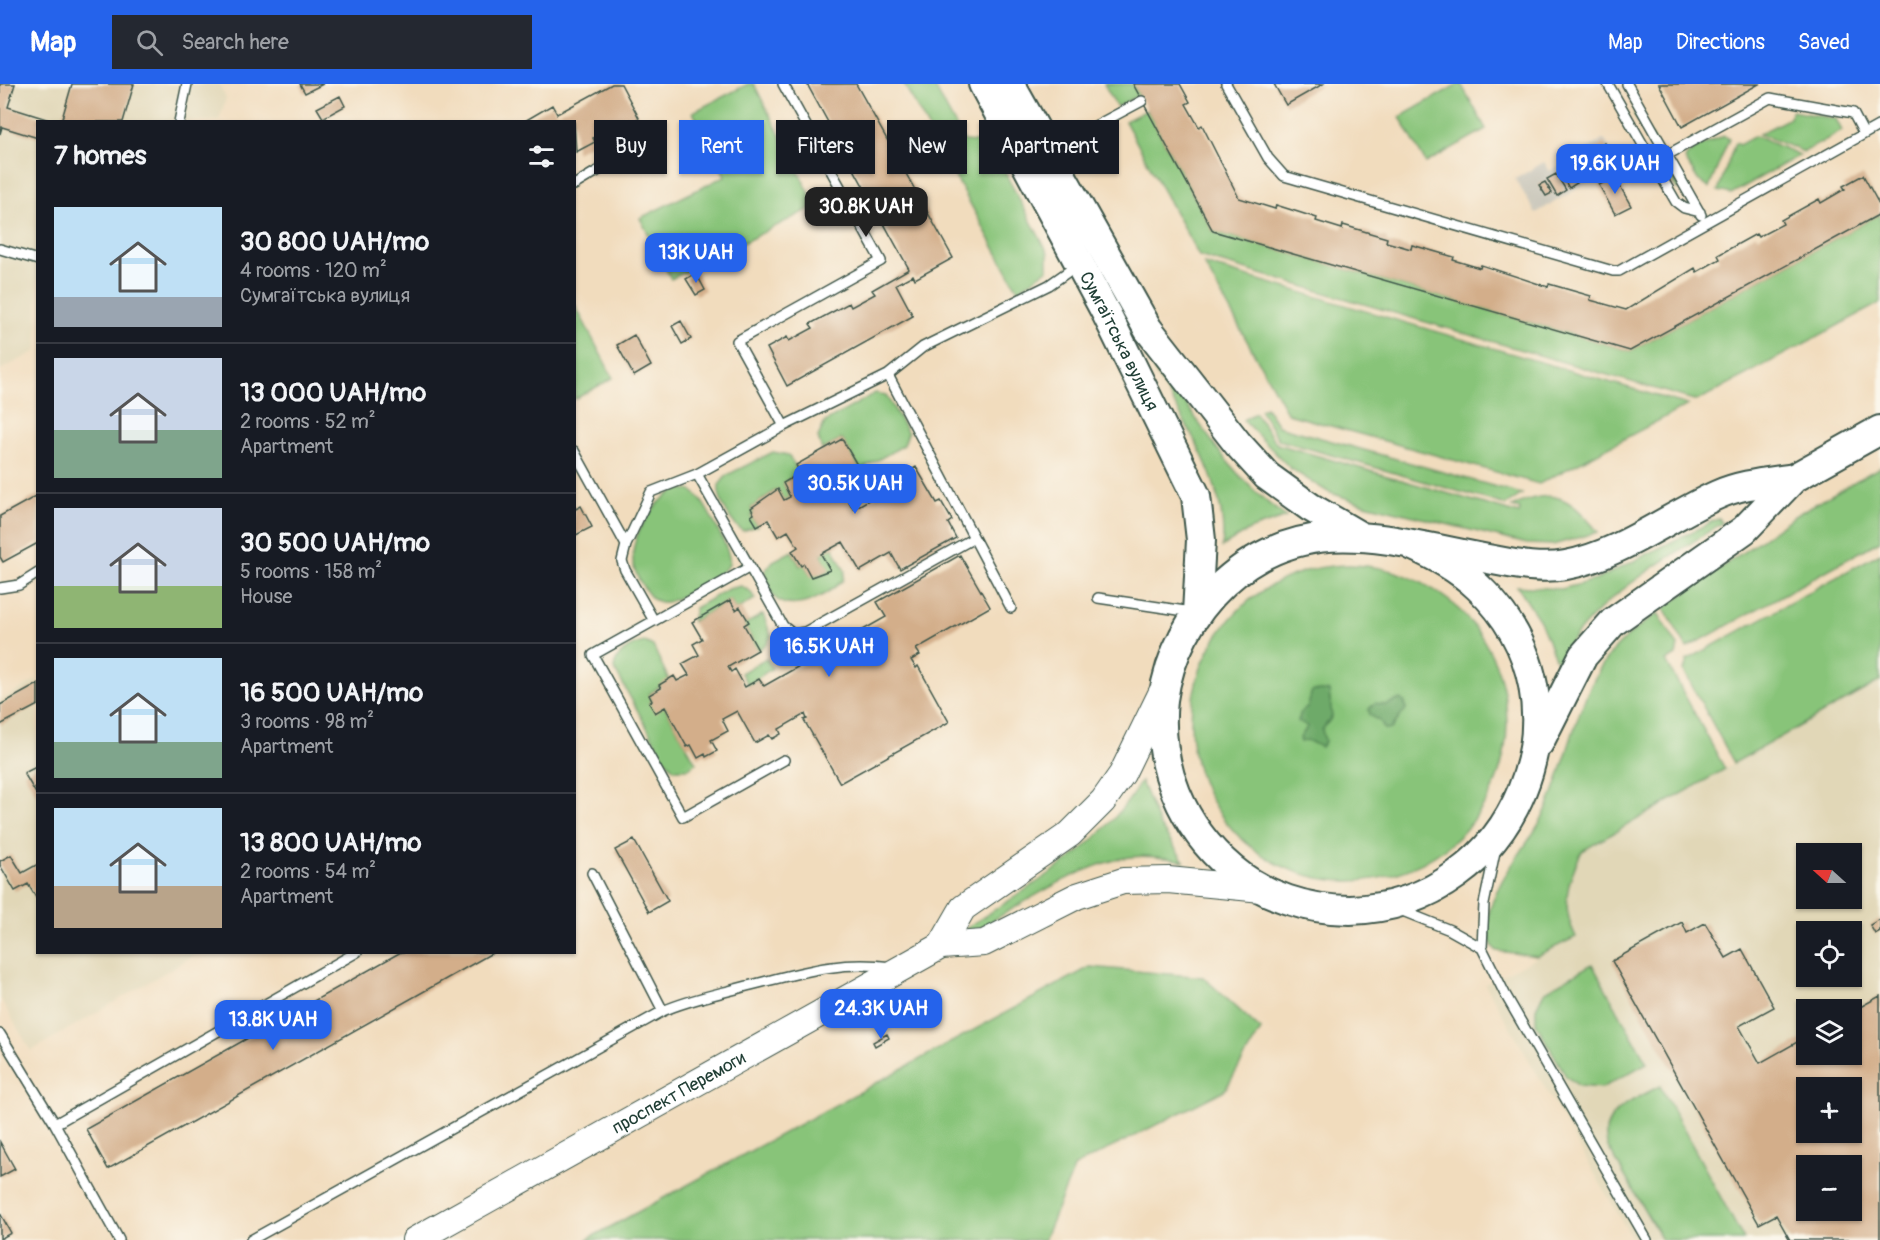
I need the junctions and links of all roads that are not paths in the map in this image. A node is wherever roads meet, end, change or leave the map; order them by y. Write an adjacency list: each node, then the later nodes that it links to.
1 (187, 84): 9 (lane)
2 (783, 84): 24 (lane)
3 (983, 84): 22 (main road, Сумгаїтська вулиця)
4 (1010, 84): 10 (main road, Сумгаїтська вулиця)
5 (1226, 84): 19 (lane)
6 (1608, 84): 18 (lane)
7 (1627, 84): 14 (lane)
8 (1142, 101): 11 (lane)
9 (179, 120)
10 (1030, 120)
11 (1107, 120)
12 (1880, 125): 13 (lane)
13 (1864, 134): 14 (lane); 19 (lane)
14 (1667, 155): 18 (lane)
15 (594, 173): 17 (lane)
16 (1060, 174): 29 (main road, Сумгаїтська вулиця)
17 (576, 184)
18 (1700, 212): 19 (lane)
19 (1705, 222)
20 (0, 249): 21 (lane)
21 (36, 259)
22 (1078, 265): 23 (lane); 38 (main road, Сумгаїтська вулиця)
23 (888, 375): 24 (lane); 30 (lane)
24 (784, 426): 27 (lane)
25 (1880, 430): 28 (main road)
26 (576, 455): 32 (lane)
27 (697, 474): 32 (lane); 33 (lane)
28 (1794, 478): 31 (main road); 41 (main road)
29 (1358, 535): 31 (main road); 38 (main road)
30 (974, 538): 33 (lane); 37 (lane)
31 (1411, 545): 41 (main road)
32 (626, 546): 39 (lane)
33 (750, 567): 39 (lane)
34 (36, 574): 35 (lane)
35 (0, 588)
36 (1098, 598): 38 (lane)
37 (1011, 608)
38 (1197, 613): 40 (main road)
39 (654, 621): 42 (lane)
40 (1165, 686): 45 (main road); 47 (main road)
41 (1532, 759): 43 (main road)
42 (784, 760)
43 (1500, 833): 46 (main road); 48 (lane)
44 (592, 873): 51 (lane)
45 (1262, 889): 46 (main road); 47 (main road)
46 (1388, 906): 48 (lane)
47 (941, 946): 50 (main road, проспект Перемоги)
48 (1482, 948): 57 (lane)
49 (353, 954): 53 (lane)
50 (900, 968): 51 (lane); 56 (main road, проспект Перемоги)
51 (663, 1011): 55 (lane)
52 (0, 1034): 53 (lane)
53 (55, 1124): 54 (lane)
54 (119, 1240)
55 (251, 1240)
56 (415, 1240)
57 (1647, 1240)

